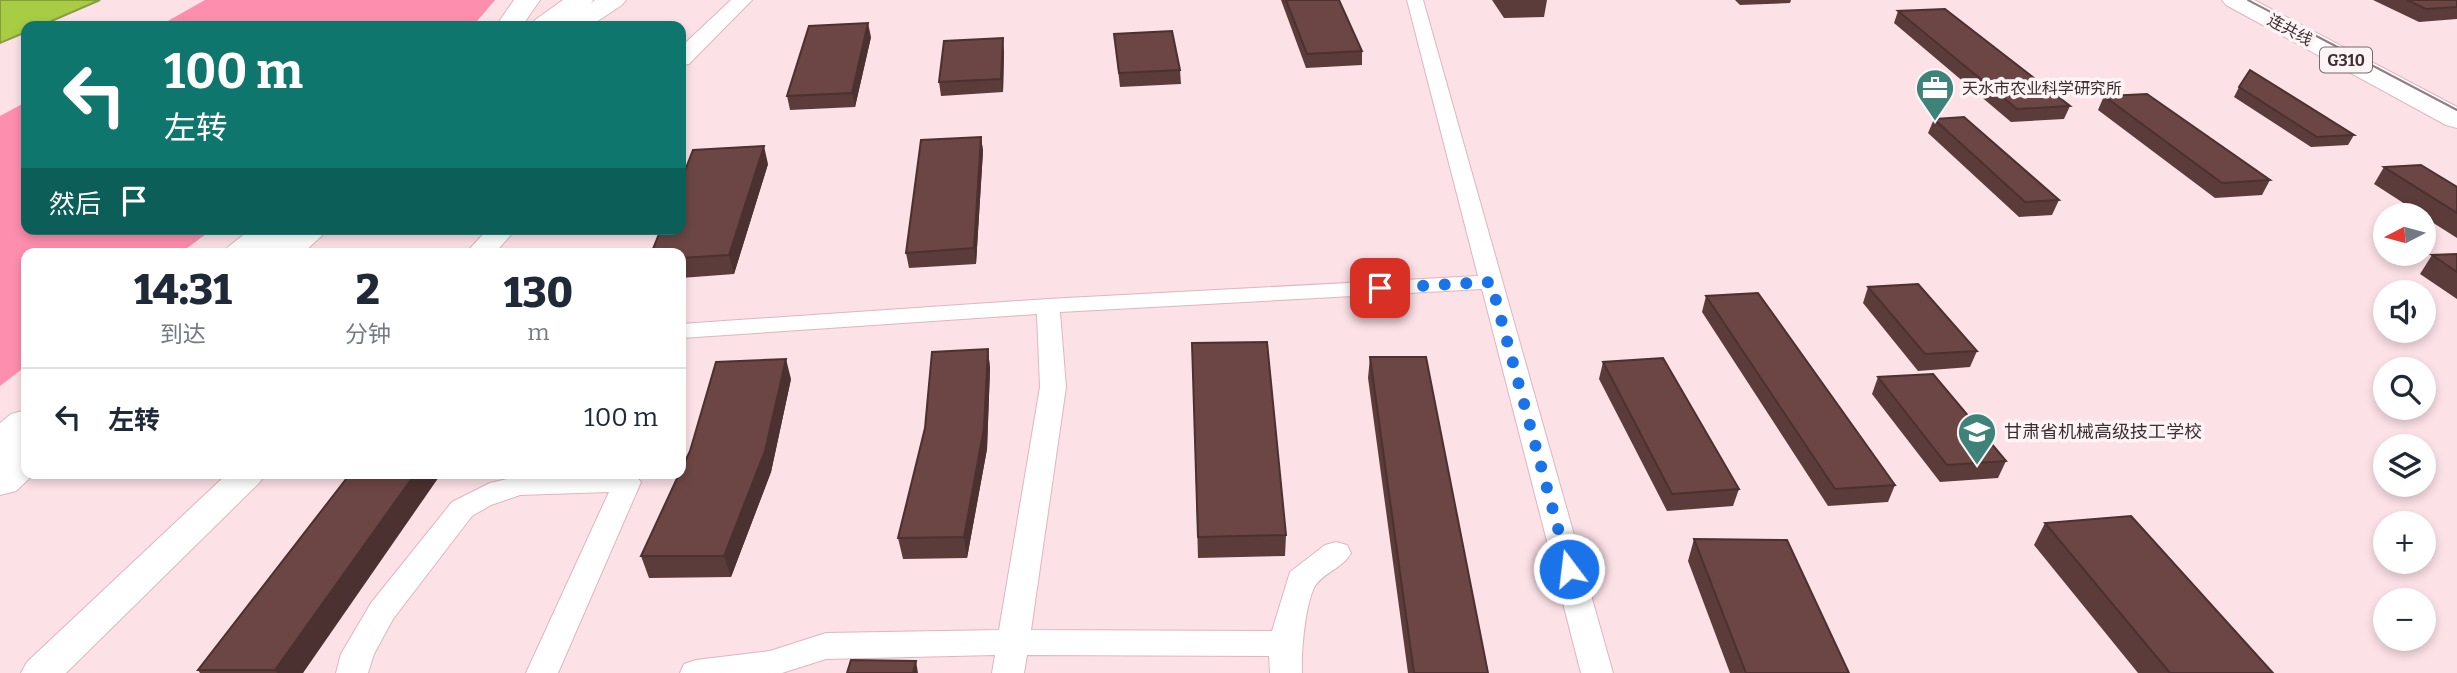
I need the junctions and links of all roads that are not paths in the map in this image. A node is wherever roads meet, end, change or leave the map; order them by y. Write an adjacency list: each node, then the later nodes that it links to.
1 (527, 0): 9 (highway)
2 (604, 0): 8 (highway)
3 (613, 0): 8 (highway)
4 (742, 0): 10 (street)
5 (1415, 0): 19 (street)
6 (2235, 0): 12 (highway, 连共线 / G310)
7 (2278, 0): 11 (highway, 连共线 / G310)
8 (576, 16)
9 (512, 21)
10 (686, 54)
11 (2457, 94)
12 (2457, 119)
13 (264, 235): 16 (highway)
14 (304, 235): 17 (highway)
15 (497, 235): 18 (street)
16 (248, 248)
17 (288, 248)
18 (484, 248)
19 (1491, 282): 20 (street); 35 (street)
20 (1048, 306): 21 (street); 28 (street)
21 (686, 331)
22 (21, 428): 23 (highway)
23 (0, 445)
24 (21, 462): 26 (highway)
25 (243, 479): 30 (street)
26 (0, 480)
27 (1336, 553): 29 (street)
28 (1014, 642): 29 (street); 33 (street); 34 (street)
29 (1286, 658)
30 (41, 673)
31 (352, 673): 32 (street)
32 (542, 673)
33 (696, 673)
34 (1008, 673)
35 (1597, 673)

